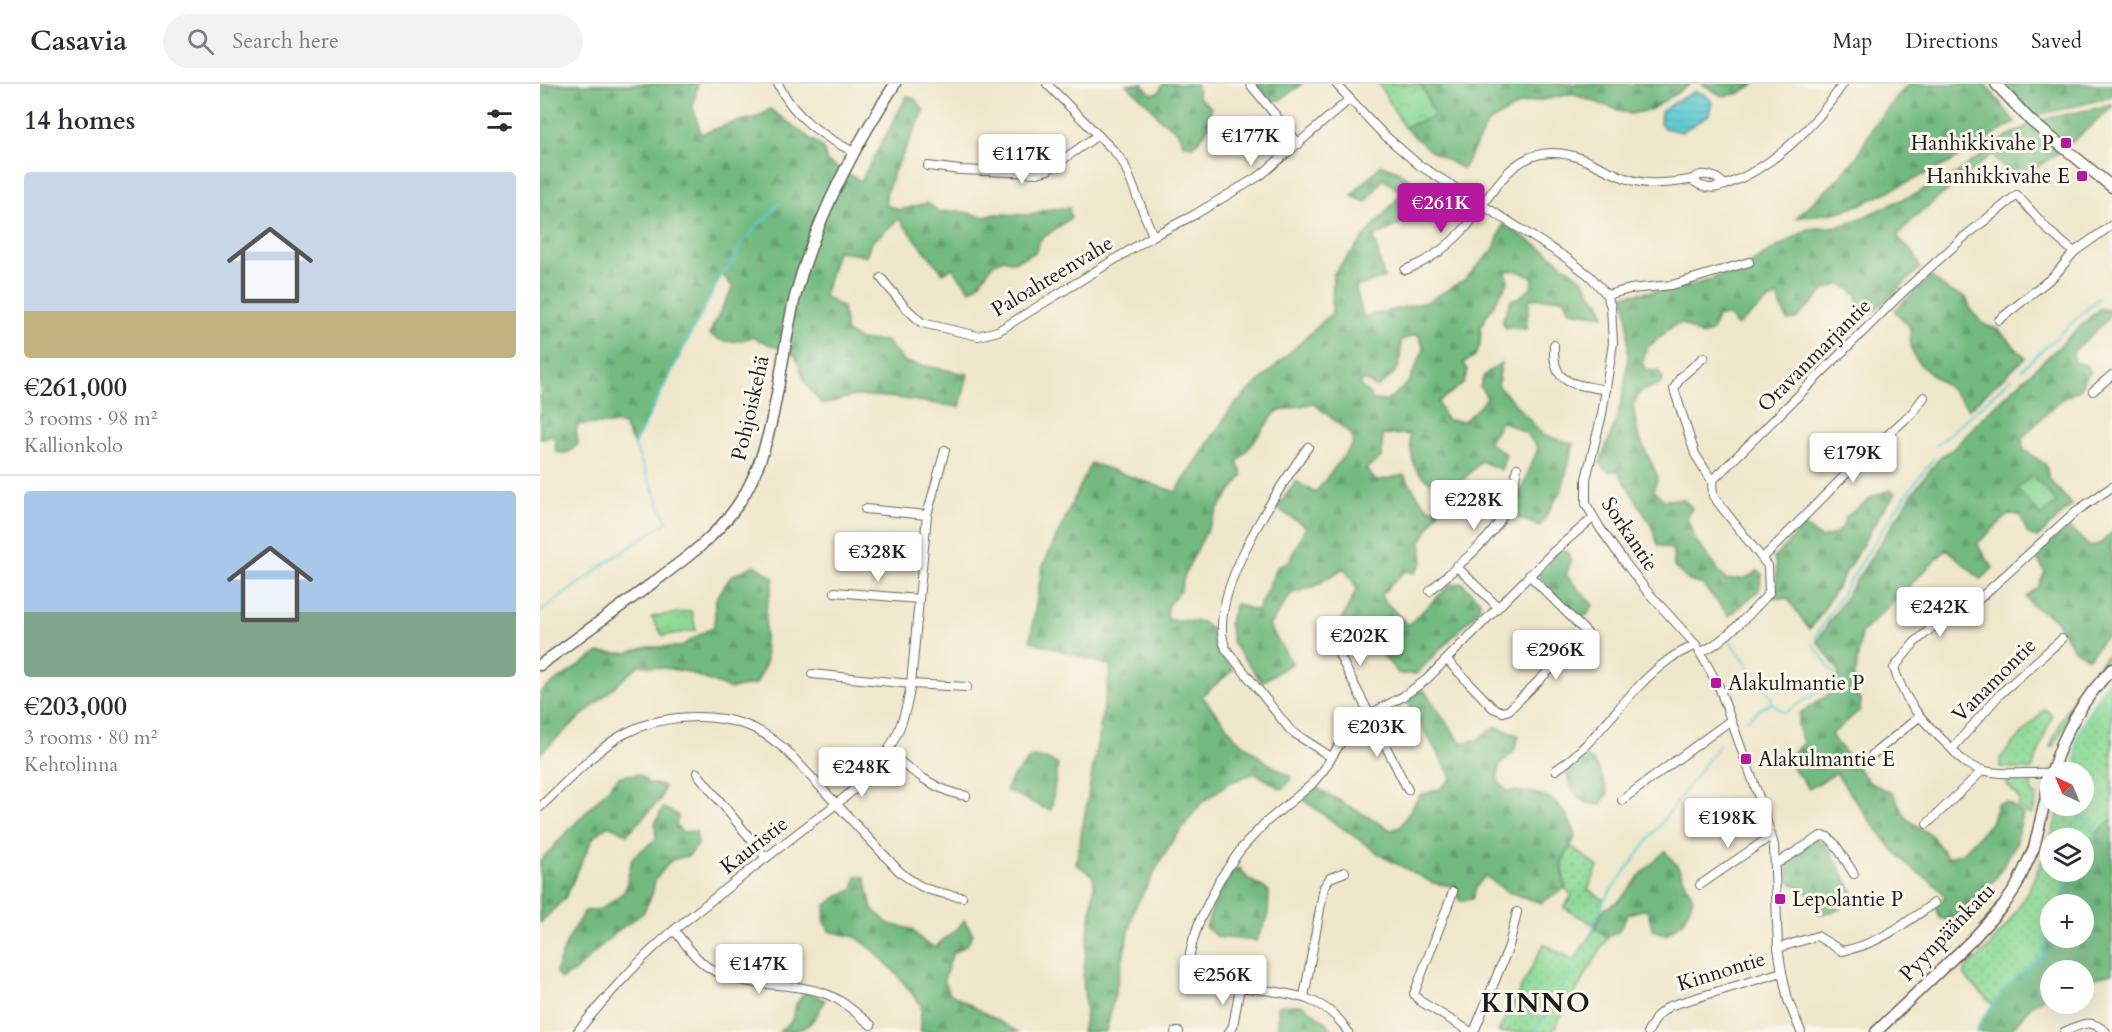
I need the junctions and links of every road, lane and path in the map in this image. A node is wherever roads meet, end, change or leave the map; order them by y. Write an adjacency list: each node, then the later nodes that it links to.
1 (778, 84): 11 (street)
2 (895, 84): 11 (main road, Pohjoiskehä)
3 (1047, 84): 9 (street)
4 (1250, 84): 10 (street)
5 (1336, 84): 8 (street)
6 (1844, 84): 14 (street)
7 (1996, 84): 13 (main road)
8 (1350, 99): 10 (street, Paloahteenvahe); 14 (street)
9 (1098, 135): 12 (street); 16 (street)
10 (1299, 144): 16 (street, Paloahteenvahe)
11 (854, 152): 48 (main road, Pohjoiskehä)
12 (928, 166)
13 (2112, 187)
14 (1483, 205): 19 (street); 21 (street)
15 (2112, 225): 17 (street)
16 (1153, 236): 20 (street, Paloahteenvahe)
17 (2074, 252): 22 (street); 32 (street, Oravanmarjantie)
18 (1749, 262): 21 (street)
19 (1405, 270)
20 (881, 278)
21 (1607, 295): 26 (street, Sorkantie)
22 (1999, 320)
23 (1554, 345): 26 (street)
24 (1704, 357): 32 (street)
25 (2112, 375): 27 (street)
26 (1606, 390): 36 (street, Sorkantie)
27 (2093, 391)
28 (1924, 397): 37 (street)
29 (1308, 447): 59 (street)
30 (945, 450): 35 (street, Kauristie)
31 (1517, 468): 38 (street)
32 (1712, 481): 37 (street)
33 (2112, 487): 54 (street)
34 (865, 508): 35 (street)
35 (927, 515): 42 (street, Kauristie)
36 (1593, 518): 39 (street); 46 (street, Sorkantie)
37 (1763, 558): 46 (street)
38 (1456, 566): 40 (street); 43 (street)
39 (1529, 576): 43 (street); 47 (street)
40 (1430, 591)
41 (835, 592): 42 (street)
42 (918, 599): 51 (street, Kauristie)
43 (1498, 607): 47 (street)
44 (1326, 629): 53 (street)
45 (2062, 639): 56 (street, Vanamontie)
46 (1698, 649): 55 (street, Sorkantie); 61 (street)
47 (1447, 660): 53 (street)
48 (540, 665)
49 (2112, 669): 60 (main road)
50 (812, 674): 51 (street)
51 (911, 684): 52 (street); 57 (street, Kauristie)
52 (967, 687)
53 (1369, 715): 59 (street); 65 (street)
54 (1919, 717): 56 (street); 58 (street)
55 (1731, 720): 67 (street); 72 (street, Sorkantie)
56 (1952, 749): 62 (street)
57 (888, 752): 66 (street); 68 (street, Kauristie)
58 (1872, 755)
59 (1331, 758): 85 (street)
60 (2054, 762)
61 (1556, 770)
62 (1983, 770): 64 (street); 71 (street)
63 (697, 773): 73 (street)
64 (2040, 773)
65 (1408, 790)
66 (966, 796)
67 (1622, 800)
68 (835, 804): 69 (street); 73 (street, Kauristie); 79 (street)
69 (540, 807)
70 (2042, 816): 94 (main road, Pyynpäänkatu)
71 (1927, 824)
72 (1772, 836): 74 (street, Sorkantie); 77 (street)
73 (766, 858): 82 (street, Kauristie)
74 (1776, 864): 76 (street); 83 (street, Sorkantie)
75 (1345, 872): 86 (street)
76 (1854, 874)
77 (1700, 885)
78 (1453, 892): 91 (street)
79 (962, 897)
80 (1934, 903): 83 (street)
81 (1517, 912): 91 (street)
82 (674, 930): 87 (street); 88 (street, Kauristie)
83 (1778, 948): 84 (street, Sorkantie)
84 (1782, 972): 92 (street, Kinnontie); 93 (street, Sorkantie)
85 (1240, 987): 86 (street); 89 (street)
86 (1304, 997): 90 (street)
87 (871, 1025)
88 (577, 1032)
89 (1229, 1032)
90 (1348, 1032)
91 (1472, 1032)
92 (1648, 1032)
93 (1801, 1032)
94 (1876, 1032)
95 (2064, 1032): 96 (street)
96 (2106, 1032)

